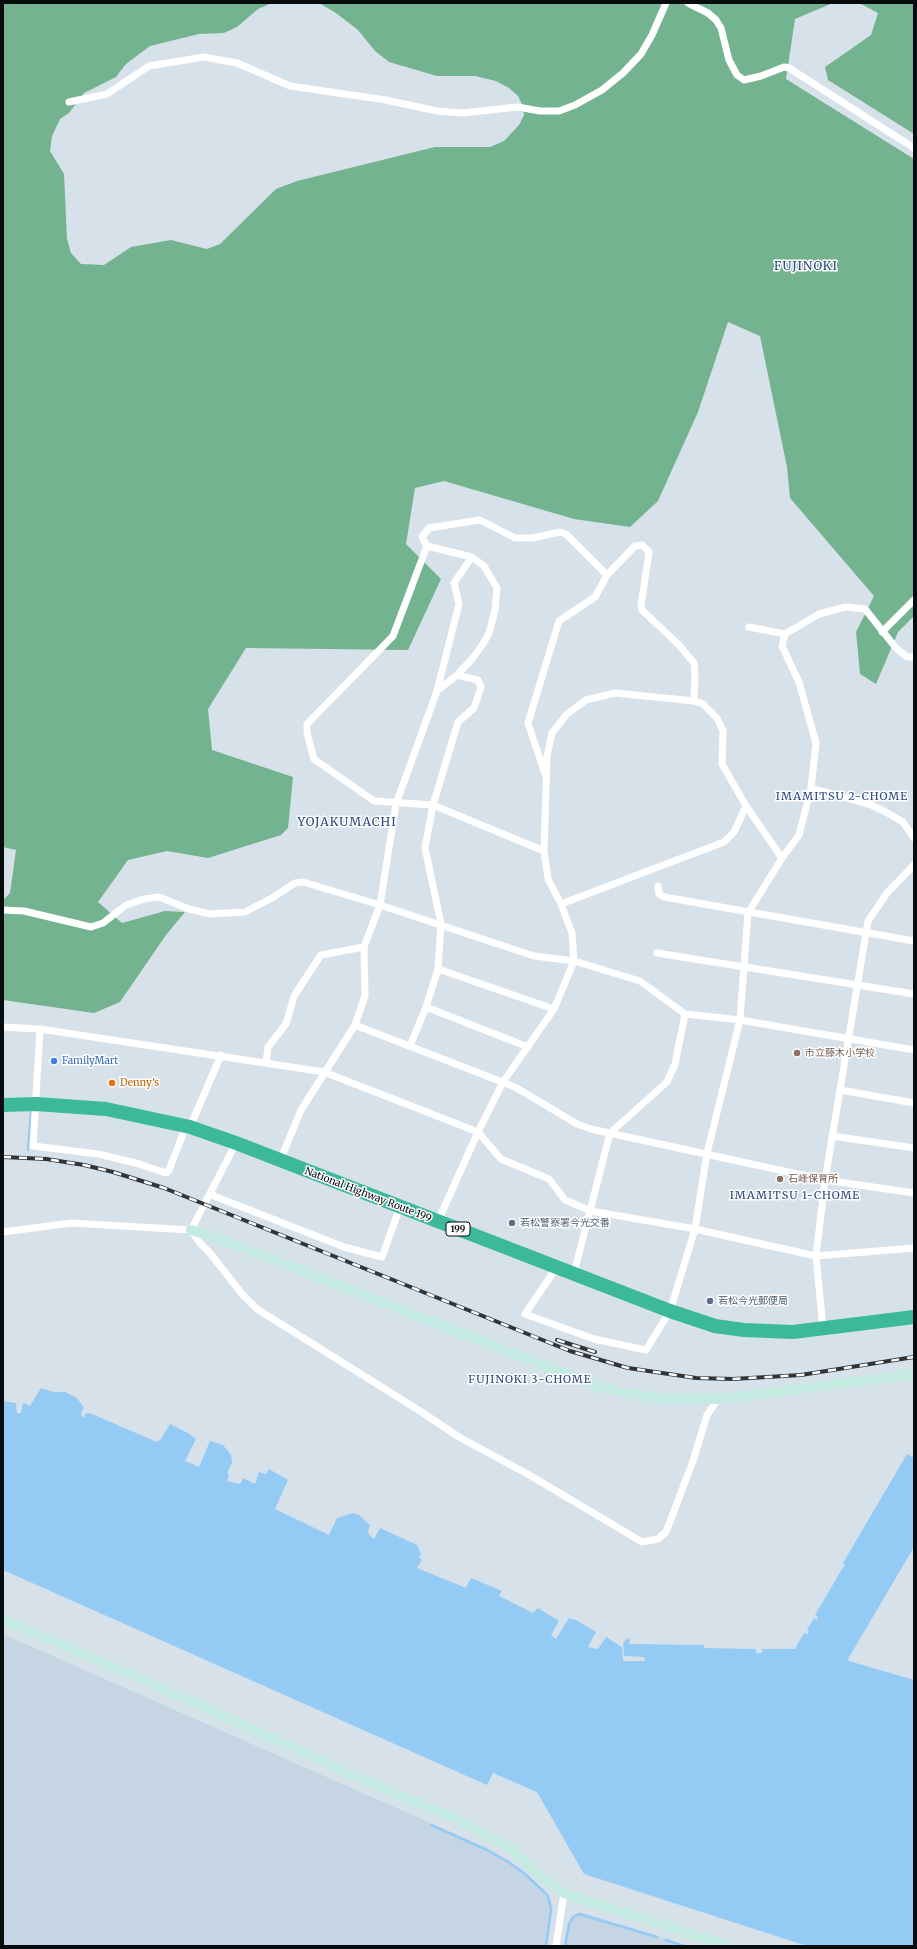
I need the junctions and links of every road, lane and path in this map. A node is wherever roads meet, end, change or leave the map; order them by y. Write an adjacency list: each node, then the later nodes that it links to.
1 (666, 3): 3 (street)
2 (688, 3): 4 (street)
3 (69, 102)
4 (914, 148)
5 (427, 546): 6 (street); 7 (street); 18 (street)
6 (472, 557): 13 (street); 14 (street)
7 (607, 575): 15 (street); 16 (street)
8 (914, 600): 10 (street)
9 (749, 628): 11 (street)
10 (882, 632): 11 (street); 12 (street)
11 (785, 634): 17 (street)
12 (914, 657)
13 (457, 675): 14 (street); 19 (street)
14 (437, 691): 18 (street)
15 (694, 701): 16 (street); 20 (street)
16 (546, 778): 22 (street)
17 (811, 788): 21 (street); 23 (street)
18 (396, 804): 19 (street); 27 (street)
19 (433, 805): 22 (street); 30 (street)
20 (746, 806): 23 (street); 26 (street)
21 (914, 838)
22 (544, 851): 26 (street)
23 (782, 858): 29 (street)
24 (914, 865): 31 (street)
25 (658, 886): 29 (street)
26 (561, 904): 35 (street)
27 (380, 905): 28 (street); 30 (street); 33 (street)
28 (3, 910)
29 (748, 913): 31 (street); 36 (street)
30 (441, 924): 35 (street); 37 (street)
31 (867, 933): 32 (street); 38 (street)
32 (914, 941)
33 (364, 947): 44 (street); 52 (street)
34 (657, 953): 36 (street)
35 (574, 961): 41 (street); 42 (street)
36 (743, 967): 38 (street); 43 (street)
37 (438, 969): 40 (street); 41 (street)
38 (858, 984): 39 (street); 47 (street)
39 (914, 994)
40 (426, 1007): 48 (street); 49 (street)
41 (554, 1009): 49 (street)
42 (685, 1014): 43 (street); 62 (street)
43 (740, 1020): 47 (street); 66 (street)
44 (355, 1025): 48 (street); 53 (street)
45 (3, 1027): 46 (street)
46 (40, 1029): 51 (street); 57 (street)
47 (849, 1039): 50 (street); 55 (street)
48 (410, 1046): 54 (street)
49 (528, 1047): 54 (street)
50 (914, 1050)
51 (221, 1055): 52 (street); 60 (street)
52 (266, 1063): 53 (street)
53 (324, 1072): 61 (street); 67 (street)
54 (504, 1082): 61 (street); 62 (street)
55 (840, 1090): 58 (street); 63 (street)
56 (3, 1098): 57 (highway, National Highway Route 199 / 199)
57 (36, 1100): 59 (highway, National Highway Route 199 / 199); 60 (highway, National Highway Route 199 / 199); 60 (street)
58 (914, 1103)
59 (3, 1105)
60 (189, 1125): 64 (highway, National Highway Route 199 / 199); 67 (highway, National Highway Route 199 / 199)
61 (478, 1132): 72 (street); 73 (street)
62 (610, 1133): 66 (street); 72 (street)
63 (832, 1136): 65 (street); 68 (street)
64 (236, 1143): 67 (highway, National Highway Route 199 / 199); 69 (street)
65 (914, 1148)
66 (707, 1153): 68 (street); 74 (street)
67 (281, 1157): 71 (highway, National Highway Route 199 / 199); 73 (highway, National Highway Route 199 / 199)
68 (825, 1180): 70 (street); 78 (street)
69 (211, 1192): 71 (street); 75 (street)
70 (914, 1192)
71 (400, 1207): 73 (highway, National Highway Route 199 / 199)
72 (591, 1211): 74 (street); 80 (street)
73 (440, 1218): 79 (highway, National Highway Route 199 / 199); 80 (highway, National Highway Route 199 / 199)
74 (695, 1229): 78 (street); 81 (street)
75 (191, 1230): 76 (street); 86 (street); 86 (street)
76 (3, 1232)
77 (914, 1248): 78 (street)
78 (816, 1256): 84 (street)
79 (557, 1267): 80 (highway, National Highway Route 199 / 199); 81 (street)
80 (575, 1269): 81 (highway, National Highway Route 199 / 199)
81 (671, 1308): 84 (highway, National Highway Route 199 / 199)
82 (914, 1308): 84 (highway, National Highway Route 199 / 199)
83 (914, 1318): 84 (highway, National Highway Route 199 / 199)
84 (823, 1325)
85 (914, 1374): 86 (street)
86 (718, 1399)
87 (3, 1620): 88 (street)
88 (564, 1893): 89 (street); 90 (street)
89 (556, 1946)
90 (728, 1946)

